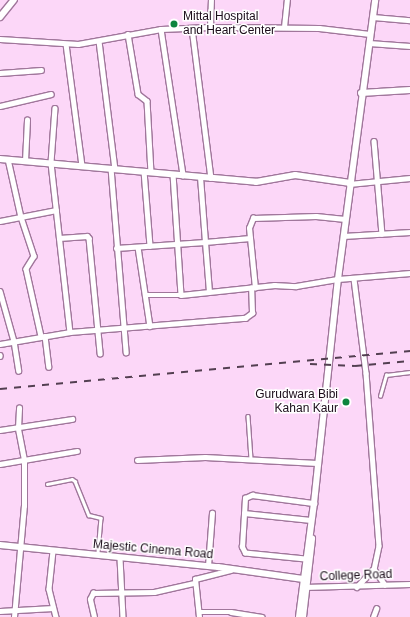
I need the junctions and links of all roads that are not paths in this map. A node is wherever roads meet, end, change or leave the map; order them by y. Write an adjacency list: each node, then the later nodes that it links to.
1 (14, 0): 6 (street)
2 (211, 0): 9 (street)
3 (287, 0): 11 (street)
4 (375, 0): 7 (street)
5 (378, 0): 7 (street)
6 (0, 17)
7 (374, 17): 8 (street); 14 (street); 18 (street)
8 (410, 20)
9 (210, 27): 10 (street); 11 (street)
10 (192, 28): 12 (street); 40 (street)
11 (284, 28): 14 (street)
12 (161, 29): 13 (street); 38 (street)
13 (128, 34): 16 (street); 36 (street)
14 (370, 34): 18 (street)
15 (0, 39): 17 (street)
16 (99, 41): 17 (street); 34 (street)
17 (66, 44): 33 (street)
18 (370, 44): 19 (street); 23 (street)
19 (410, 46)
20 (41, 70): 21 (street)
21 (0, 73)
22 (410, 90): 23 (street)
23 (364, 93): 43 (street)
24 (51, 94): 25 (street)
25 (0, 106)
26 (55, 108): 32 (street)
27 (27, 120): 31 (street)
28 (374, 141): 42 (street)
29 (0, 159): 30 (street)
30 (8, 160): 31 (street); 45 (street)
31 (25, 161): 32 (street)
32 (51, 163): 33 (street); 44 (street)
33 (82, 166): 34 (street)
34 (113, 168): 35 (street); 57 (street)
35 (144, 171): 36 (street); 55 (street)
36 (151, 172): 37 (street)
37 (173, 174): 38 (street); 54 (street)
38 (183, 175): 39 (street)
39 (200, 177): 40 (street); 53 (street)
40 (211, 178): 43 (street)
41 (410, 178): 42 (street)
42 (377, 182): 43 (street); 49 (street)
43 (351, 184): 46 (street); 50 (street)
44 (56, 210): 45 (street); 51 (street)
45 (21, 217): 47 (street); 70 (street)
46 (345, 219): 50 (street); 52 (street)
47 (0, 222)
48 (410, 232): 49 (street)
49 (382, 234): 50 (street)
50 (345, 236): 59 (street)
51 (59, 238): 68 (street); 69 (street)
52 (250, 238): 53 (street); 61 (street)
53 (205, 242): 54 (street); 63 (street)
54 (176, 244): 55 (street); 65 (street)
55 (150, 246): 56 (street)
56 (138, 247): 57 (street); 64 (street)
57 (116, 248): 67 (street)
58 (410, 273): 60 (street)
59 (339, 279): 60 (street); 61 (street); 88 (street); 108 (street)
60 (354, 279): 103 (street)
61 (253, 288): 63 (street); 66 (street)
62 (0, 291): 71 (street)
63 (209, 292): 65 (street)
64 (147, 295): 65 (street); 66 (street)
65 (181, 295)
66 (150, 326): 67 (street)
67 (124, 328): 68 (street); 73 (street)
68 (97, 329): 69 (street); 74 (street)
69 (70, 332): 70 (street)
70 (43, 336): 71 (street); 75 (street)
71 (14, 341): 72 (street); 76 (street)
72 (0, 344)
73 (126, 352)
74 (100, 353)
75 (48, 367)
76 (19, 371)
77 (410, 372): 78 (lane)
78 (380, 396)
79 (19, 408): 82 (street)
80 (248, 416): 87 (lane)
81 (72, 419): 82 (street)
82 (18, 428): 83 (street); 85 (street)
83 (0, 430)
84 (77, 451): 85 (street)
85 (24, 460): 89 (street); 96 (street)
86 (137, 460): 87 (street)
87 (252, 460): 88 (street)
88 (317, 463): 91 (street)
89 (0, 464)
90 (46, 484): 98 (lane)
91 (314, 503): 93 (street); 94 (street)
92 (212, 513): 101 (street)
93 (244, 514): 94 (street); 100 (street)
94 (311, 520): 100 (street)
95 (0, 545): 96 (street, Majestic Cinema Road)
96 (21, 547): 97 (street, Majestic Cinema Road); 113 (street)
97 (53, 551): 98 (street, Majestic Cinema Road); 111 (street)
98 (98, 556): 99 (street, Majestic Cinema Road)
99 (120, 558): 101 (street, Majestic Cinema Road); 110 (street)
100 (305, 559): 104 (street)
101 (208, 566): 102 (street, Majestic Cinema Road)
102 (234, 569): 104 (street, Majestic Cinema Road); 105 (street)
103 (374, 569): 107 (street); 109 (street)
104 (303, 579): 108 (street)
105 (194, 583): 110 (street); 115 (street)
106 (410, 584): 107 (street, College Road)
107 (385, 585): 109 (street, College Road)
108 (304, 587): 109 (street, College Road); 121 (street); 122 (street)
109 (357, 587)
110 (122, 592): 118 (street); 119 (street)
111 (53, 608): 113 (street); 117 (street)
112 (376, 609): 123 (street)
113 (14, 610): 114 (street); 116 (street)
114 (0, 611)
115 (199, 614): 120 (street)
116 (14, 617)
117 (56, 617)
118 (94, 617)
119 (123, 617)
120 (262, 617)
121 (299, 617)
122 (303, 617)
123 (373, 617)

